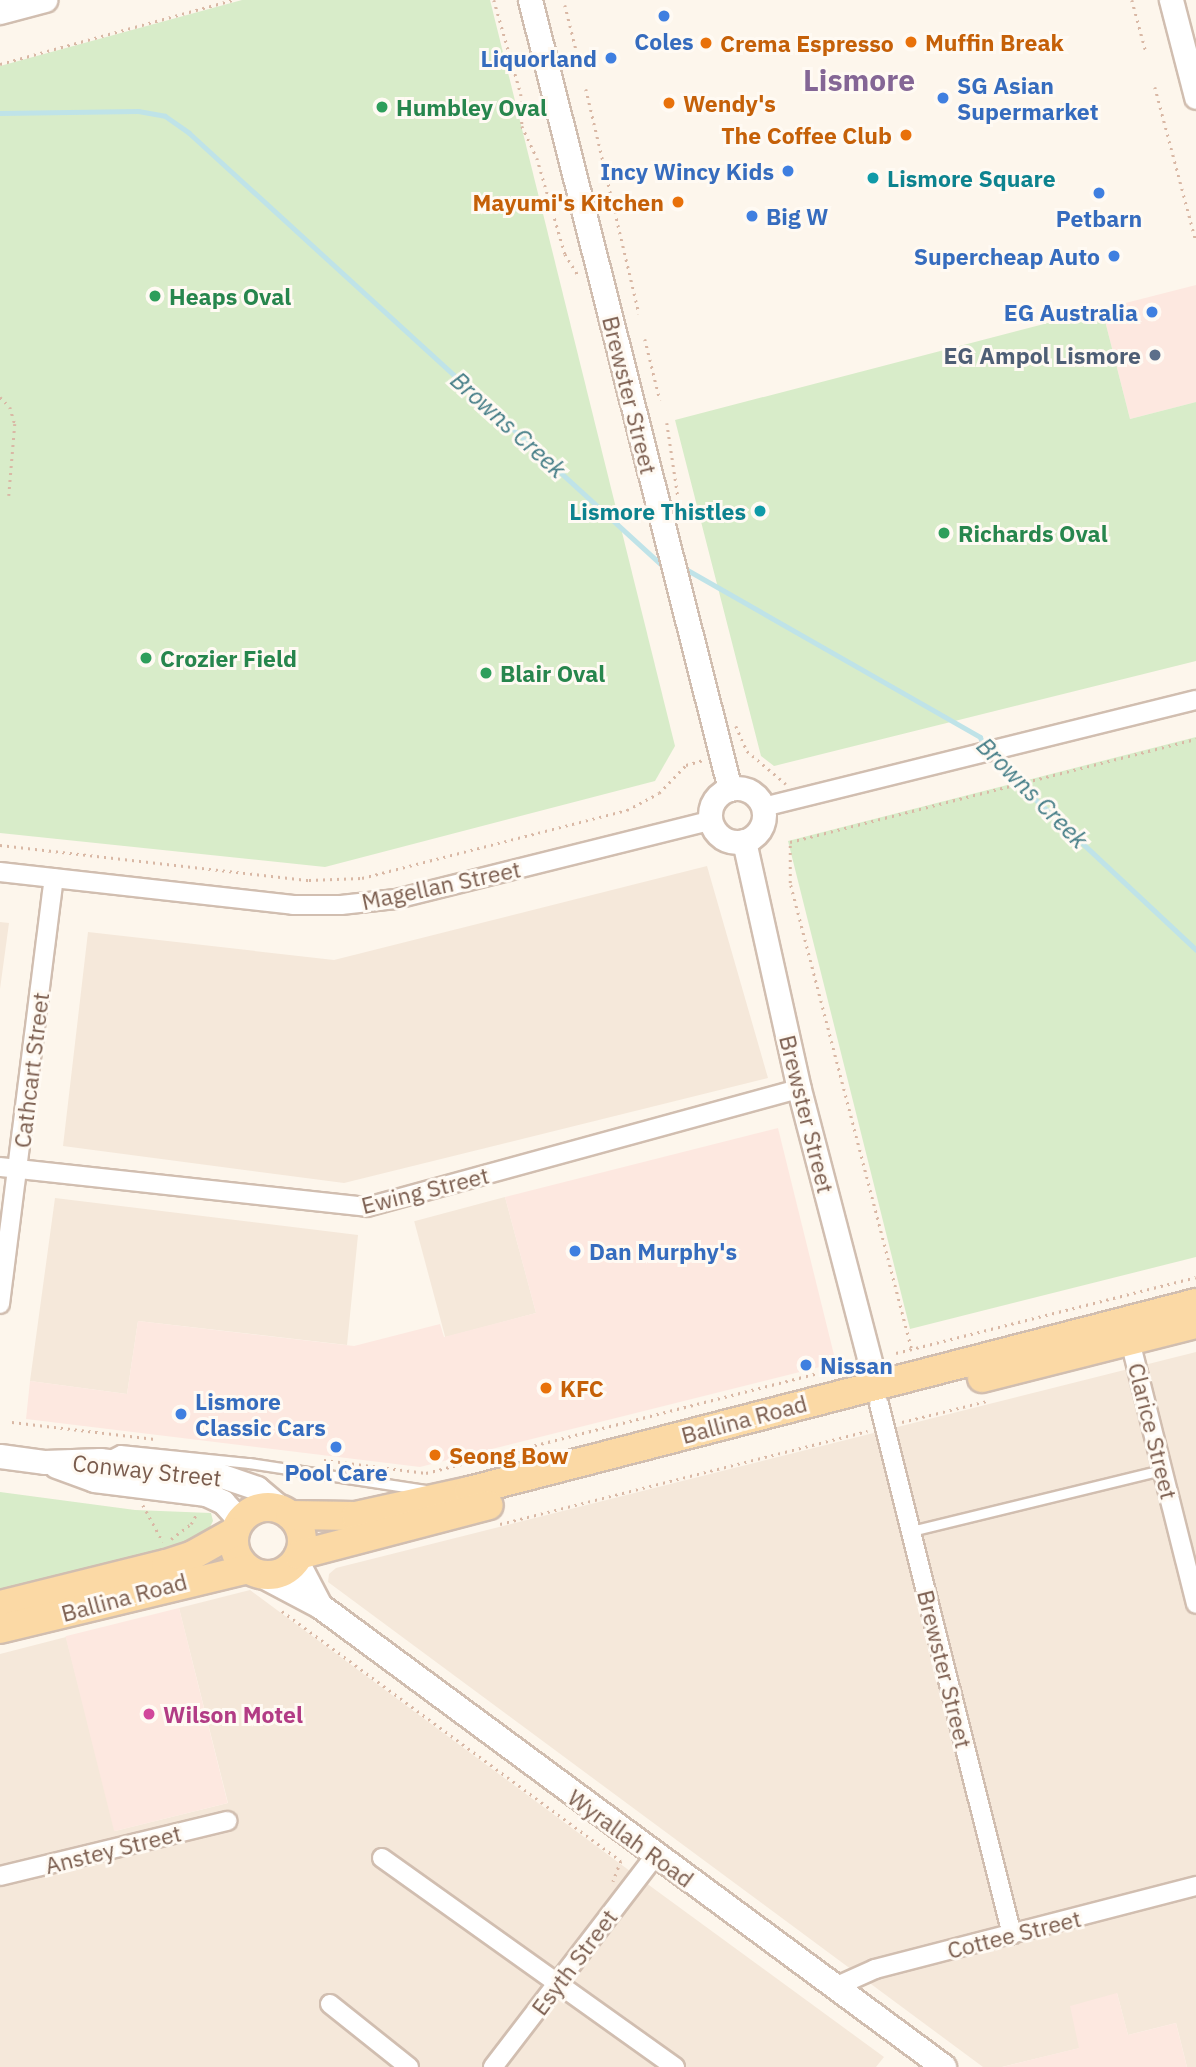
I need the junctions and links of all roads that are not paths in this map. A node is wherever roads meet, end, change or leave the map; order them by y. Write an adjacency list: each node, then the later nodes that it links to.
1 (45, 0): 4 (main road)
2 (530, 0): 7 (street, Brewster Street)
3 (1171, 0): 5 (street)
4 (0, 12)
5 (1196, 97)
6 (1196, 700): 8 (street)
7 (730, 789): 8 (street); 9 (street)
8 (763, 807): 10 (street)
9 (710, 821): 10 (street); 12 (street, Magellan Street)
10 (744, 841): 13 (street, Brewster Street)
11 (0, 872): 12 (street, Magellan Street)
12 (54, 878): 15 (street, Cathcart Street)
13 (799, 1089): 15 (street, Ewing Street); 20 (street, Brewster Street)
14 (0, 1167): 15 (street, Ewing Street)
15 (19, 1169): 17 (street, Cathcart Street)
16 (1196, 1303): 20 (main road, Ballina Road)
17 (0, 1304)
18 (1196, 1324): 19 (main road, Ballina Road)
19 (1130, 1341): 20 (main road, Ballina Road); 24 (street, Clarice Street)
20 (876, 1406): 25 (main road, Ballina Road); 28 (street, Brewster Street); 29 (main road, Ballina Road)
21 (0, 1456): 23 (street, Conway Street)
22 (100, 1460): 23 (street, Conway Street); 25 (lane); 26 (street, Conway Street)
23 (44, 1462): 27 (street, Conway Street)
24 (1162, 1470): 28 (lane); 31 (street, Clarice Street)
25 (438, 1498): 26 (main road, Ballina Road)
26 (286, 1512): 27 (main road); 29 (main road)
27 (237, 1526): 30 (main road); 32 (main road, Ballina Road)
28 (911, 1531): 40 (street, Brewster Street)
29 (298, 1558): 30 (main road); 33 (main road, Wyrallah Road)
30 (253, 1572): 33 (main road, Wyrallah Road); 34 (main road, Ballina Road)
31 (1196, 1604)
32 (0, 1605)
33 (320, 1606): 36 (main road, Wyrallah Road)
34 (0, 1629)
35 (227, 1821): 38 (street, Anstey Street)
36 (655, 1856): 41 (street, Esyth Street); 42 (main road, Wyrallah Road)
37 (382, 1858): 41 (street)
38 (0, 1876)
39 (1196, 1886): 40 (street, Cottee Street)
40 (1012, 1935): 42 (street, Cottee Street)
41 (560, 1983): 45 (street, Esyth Street); 46 (street)
42 (835, 1987): 47 (main road, Wyrallah Road)
43 (330, 2004): 44 (street)
44 (410, 2067)
45 (493, 2067)
46 (675, 2067)
47 (944, 2067)

